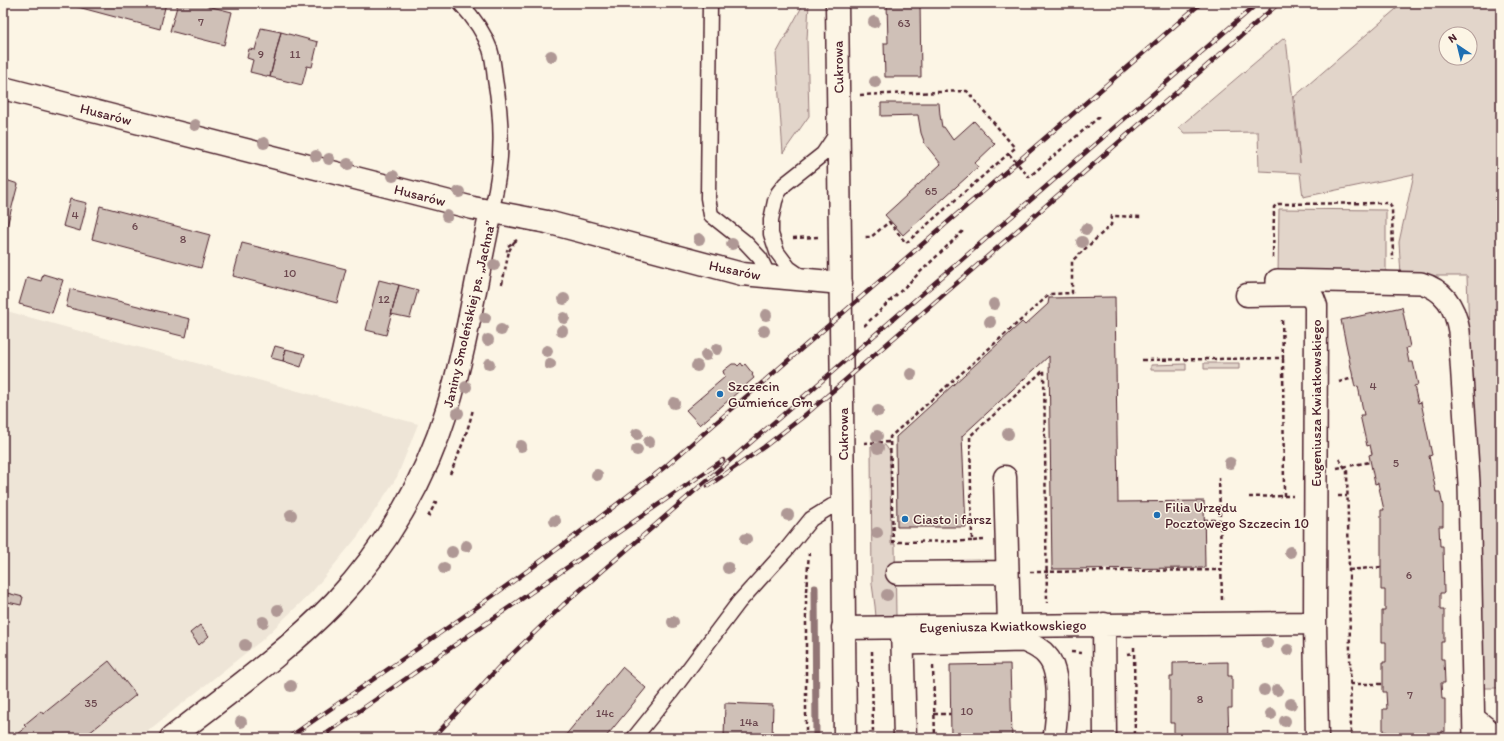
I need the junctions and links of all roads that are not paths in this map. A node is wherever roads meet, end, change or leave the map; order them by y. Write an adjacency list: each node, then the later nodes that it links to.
1 (460, 3): 6 (lane)
2 (710, 3): 7 (lane)
3 (837, 3): 5 (street, Cukrowa)
4 (3, 88): 6 (street, Husarów)
5 (838, 131): 8 (lane); 9 (street, Cukrowa)
6 (491, 212): 7 (street, Husarów); 22 (street, Janiny Smoleńskiej ps. „Jachna”)
7 (769, 277): 8 (street, Husarów)
8 (809, 281): 9 (street, Husarów)
9 (841, 283): 13 (street, Cukrowa)
10 (1277, 287): 11 (street, Eugeniusza Kwiatkowskiego); 16 (street, Eugeniusza Kwiatkowskiego); 21 (street)
11 (1247, 295)
12 (1005, 477): 14 (street)
13 (843, 504): 19 (street, Cukrowa); 23 (lane)
14 (1007, 572): 15 (street); 18 (street)
15 (897, 573)
16 (1315, 623): 17 (street, Eugeniusza Kwiatkowskiego); 28 (street, Eugeniusza Kwiatkowskiego)
17 (1104, 624): 18 (street, Eugeniusza Kwiatkowskiego); 27 (street, Eugeniusza Kwiatkowskiego)
18 (1009, 626): 20 (street, Eugeniusza Kwiatkowskiego)
19 (843, 628): 20 (street, Eugeniusza Kwiatkowskiego); 24 (street, Cukrowa)
20 (903, 636): 25 (street, Eugeniusza Kwiatkowskiego); 26 (street)
21 (1474, 728): 29 (street)
22 (171, 738)
23 (634, 738)
24 (845, 738)
25 (905, 738)
26 (1054, 738)
27 (1105, 738)
28 (1317, 738)
29 (1499, 738)

